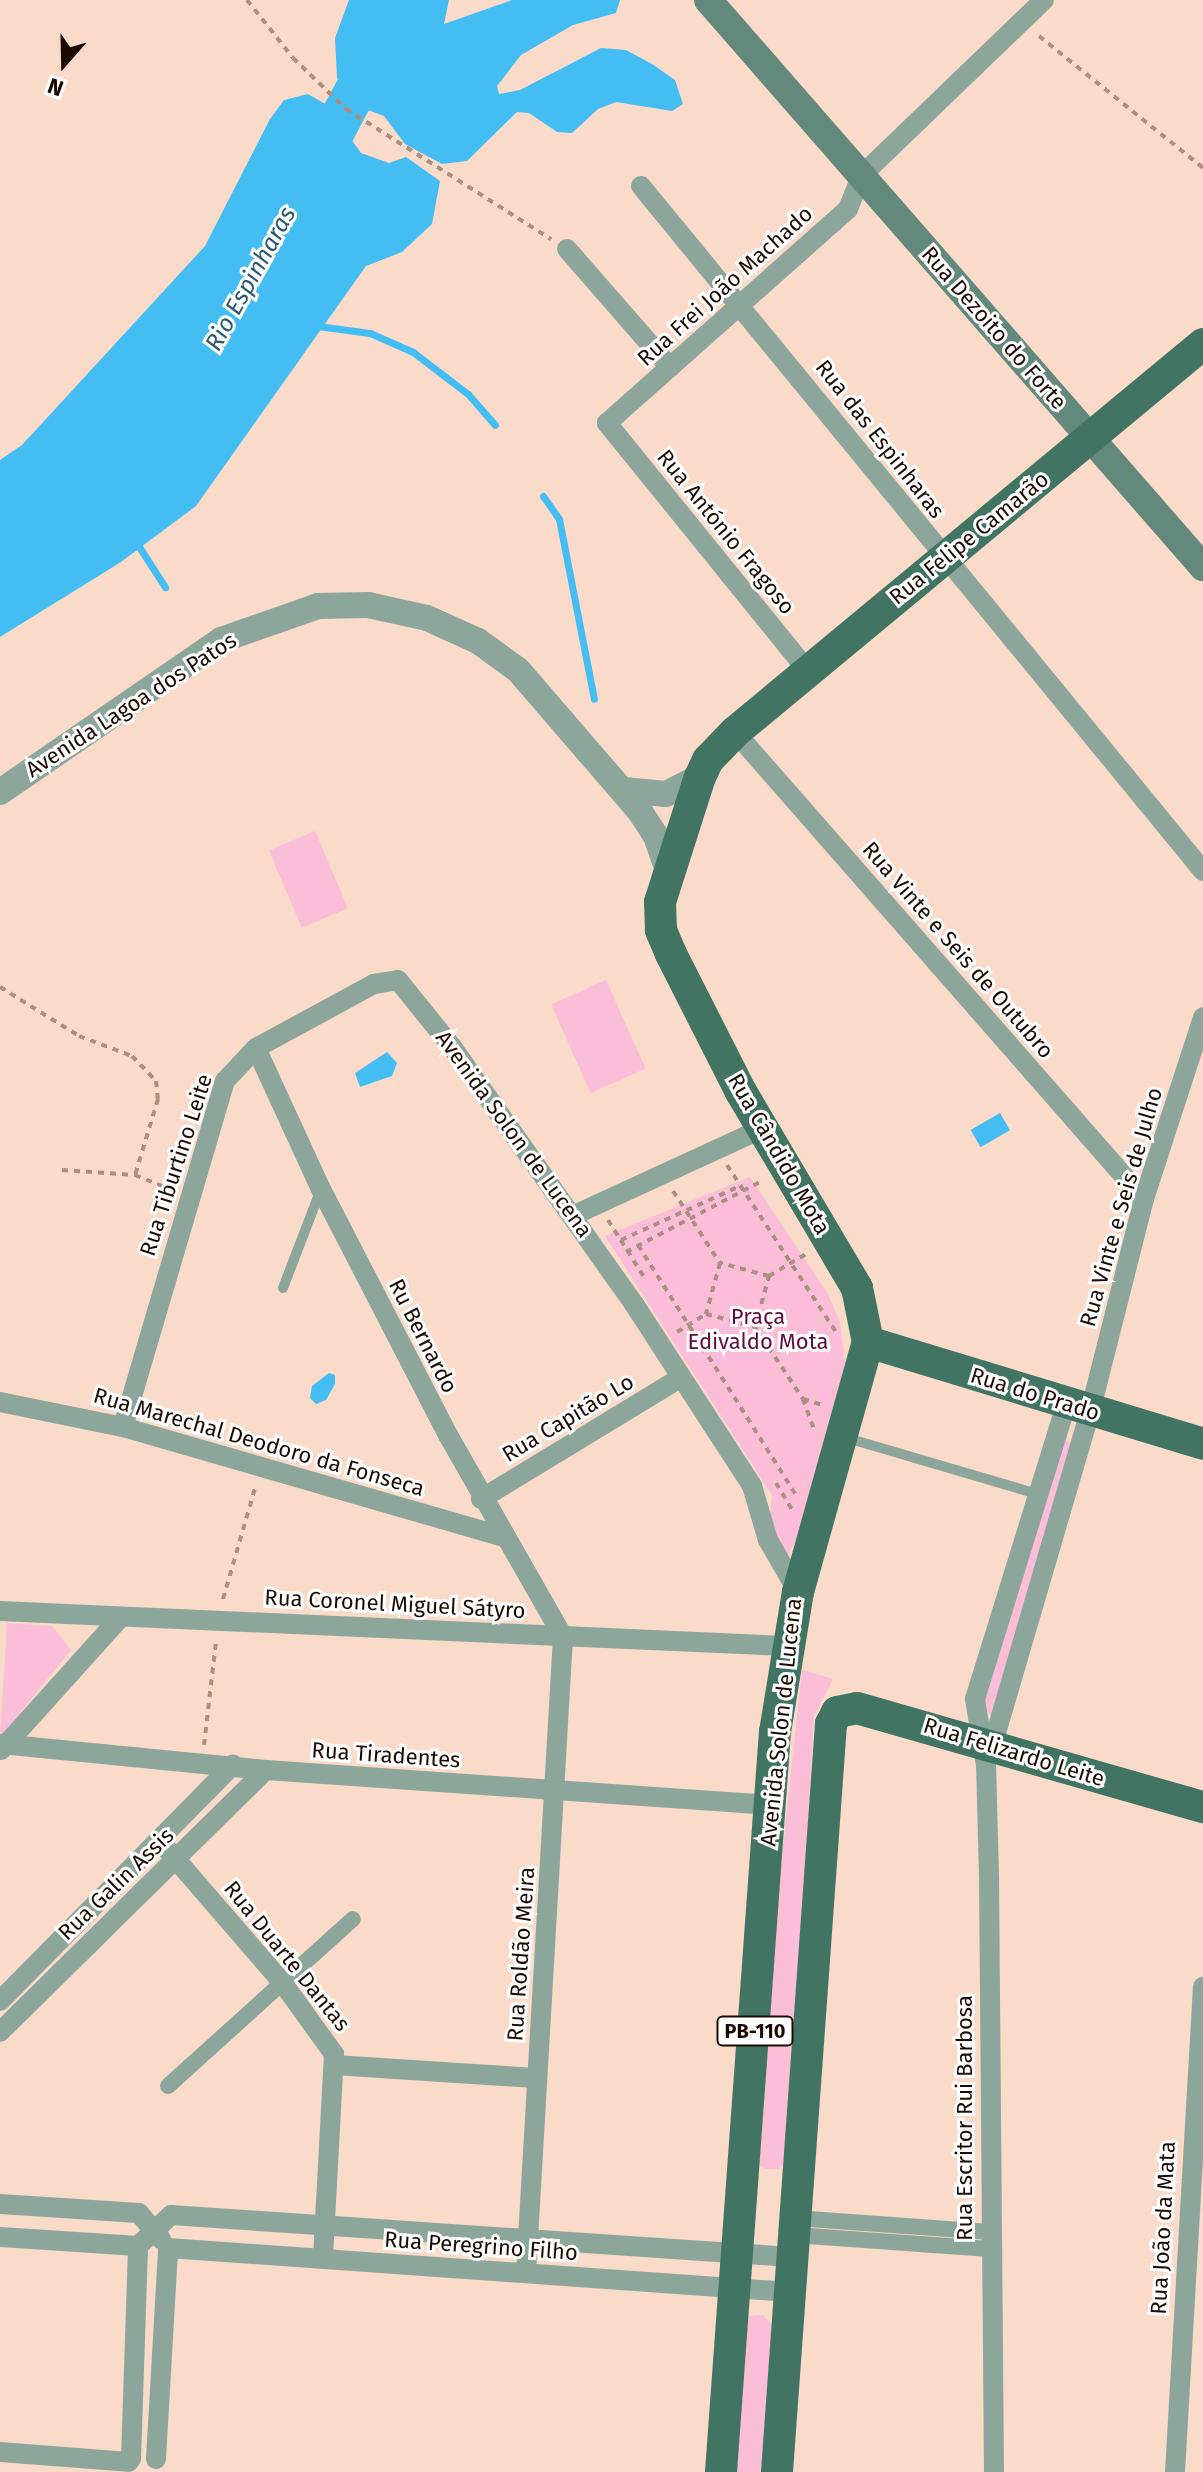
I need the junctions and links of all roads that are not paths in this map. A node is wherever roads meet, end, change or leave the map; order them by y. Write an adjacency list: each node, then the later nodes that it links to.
1 (708, 0): 3 (main road, Rua Dezoito do Forte)
2 (1044, 0): 3 (street)
3 (861, 176): 6 (street, Rua Frei João Machado); 10 (main road, Rua Dezoito do Forte)
4 (641, 186): 6 (street, Rua das Espinharas)
5 (567, 249): 8 (street)
6 (741, 304): 8 (street, Rua Frei João Machado); 11 (street, Rua das Espinharas)
7 (1203, 344): 10 (main road, Rua Felipe Camarão)
8 (670, 367): 9 (street, Rua Frei João Machado)
9 (607, 423): 13 (street, Rua António Fragoso)
10 (1090, 438): 11 (main road, Rua Felipe Camarão); 12 (main road, Rua Dezoito do Forte)
11 (944, 558): 13 (main road, Rua Felipe Camarão); 20 (street, Rua das Espinharas)
12 (1203, 567)
13 (807, 670): 14 (main road, Rua Felipe Camarão)
14 (735, 732): 15 (main road, Rua Cândido Mota); 27 (street, Rua Vinte e Seis de Outubro)
15 (700, 777): 16 (street); 18 (main road, Rua Cândido Mota)
16 (623, 790): 17 (street, Avenida Lagoa dos Patos); 19 (street, Avenida Lagoa dos Patos)
17 (0, 792)
18 (688, 812): 19 (street); 21 (main road, Rua Cândido Mota)
19 (649, 822): 21 (street, Avenida Lagoa dos Patos)
20 (1203, 871)
21 (669, 873): 25 (main road, Rua Cândido Mota)
22 (410, 990): 24 (street, Rua Tiburtino Leite); 28 (street, Avenida Solon de Lucena)
23 (1203, 1017): 27 (street, Rua Vinte e Seis de Julho)
24 (256, 1048): 26 (street, Ru Bernardo); 35 (street, Rua Tiburtino Leite)
25 (763, 1128): 28 (street); 30 (main road, Rua Cândido Mota)
26 (321, 1189): 29 (lane); 38 (street, Ru Bernardo)
27 (1144, 1199): 33 (street, Rua Vinte e Seis de Julho)
28 (572, 1216): 31 (street, Avenida Solon de Lucena)
29 (283, 1288)
30 (853, 1343): 33 (main road, Rua do Prado); 34 (main road, Rua Cândido Mota / PB-110)
31 (680, 1378): 38 (street, Rua Capitão Lo); 40 (street, Avenida Solon de Lucena)
32 (0, 1402): 35 (street, Rua Marechal Deodoro da Fonseca)
33 (1078, 1408): 36 (main road, Rua do Prado); 37 (street, Rua Escritor Rui Barbosa); 46 (street, Rua Escritor Rui Barbosa)
34 (836, 1422): 37 (lane); 40 (main road, Rua Cândido Mota / PB-110)
35 (123, 1427): 39 (street, Rua Marechal Deodoro da Fonseca)
36 (1203, 1444)
37 (1037, 1494): 46 (street, Rua Escritor Rui Barbosa)
38 (481, 1499): 39 (street, Ru Bernardo)
39 (503, 1537): 43 (street, Ru Bernardo)
40 (798, 1592): 44 (main road, Avenida Solon de Lucena / PB-110)
41 (0, 1611): 42 (street, Rua Coronel Miguel Sátyro)
42 (119, 1619): 43 (street, Rua Coronel Miguel Sátyro); 45 (street)
43 (563, 1637): 44 (street, Rua Coronel Miguel Sátyro); 49 (street, Rua Roldão Meira)
44 (787, 1646): 50 (main road, Avenida Solon de Lucena / PB-110)
45 (2, 1746): 47 (street, Rua Tiradentes)
46 (987, 1752): 51 (main road, Rua Felizardo Leite / PB-110); 64 (main road, Rua Felizardo Leite / PB-110); 71 (street, Rua Escritor Rui Barbosa)
47 (233, 1765): 48 (street, Rua Tiradentes); 52 (street, Rua Galin Assis)
48 (266, 1770): 49 (street, Rua Tiradentes); 53 (street, Rua Galin Assis)
49 (555, 1792): 50 (street, Rua Tiradentes); 60 (street, Rua Roldão Meira)
50 (770, 1805): 63 (main road, Avenida Solon de Lucena / PB-110)
51 (1203, 1807)
52 (161, 1842): 53 (street, Rua Duarte Dantas); 57 (street, Rua Galin Assis)
53 (176, 1859): 55 (street, Rua Duarte Dantas); 58 (street, Rua Galin Assis)
54 (353, 1919): 55 (street)
55 (282, 1982): 59 (street, Rua Duarte Dantas); 61 (street)
56 (1203, 1987): 62 (street, Rua João da Mata)
57 (0, 2001)
58 (0, 2032)
59 (334, 2065): 60 (street); 66 (street, Rua Duarte Dantas)
60 (537, 2078): 70 (street, Rua Roldão Meira)
61 (168, 2086)
62 (1197, 2129): 85 (street, Rua João da Mata)
63 (747, 2158): 64 (main road); 74 (main road, Avenida Solon de Lucena / PB-110)
64 (799, 2163): 69 (main road, PB-110)
65 (0, 2204): 67 (street)
66 (325, 2226): 67 (street, Rua Peregrino Filho); 70 (street, Rua Peregrino Filho); 75 (street, Rua Duarte Dantas)
67 (154, 2230): 72 (street); 73 (street)
68 (0, 2237): 72 (street)
69 (794, 2237): 71 (street); 74 (street, Rua Peregrino Filho); 78 (main road, PB-110)
70 (529, 2240): 74 (street, Rua Peregrino Filho); 76 (street, Rua Roldão Meira)
71 (989, 2240): 84 (street, Rua Escritor Rui Barbosa)
72 (138, 2246): 80 (street)
73 (168, 2248): 75 (street, Rua Peregrino Filho); 81 (street)
74 (740, 2253): 77 (main road, Avenida Solon de Lucena / PB-110)
75 (323, 2259): 76 (street, Rua Peregrino Filho)
76 (526, 2273): 77 (street, Rua Peregrino Filho)
77 (738, 2288): 78 (street, Rua Peregrino Filho); 82 (main road, Avenida Solon de Lucena / PB-110)
78 (790, 2292): 83 (main road, PB-110)
79 (0, 2452): 80 (street)
80 (128, 2464): 81 (street)
81 (160, 2465)
82 (721, 2472)
83 (777, 2472)
84 (994, 2472)
85 (1175, 2472)

